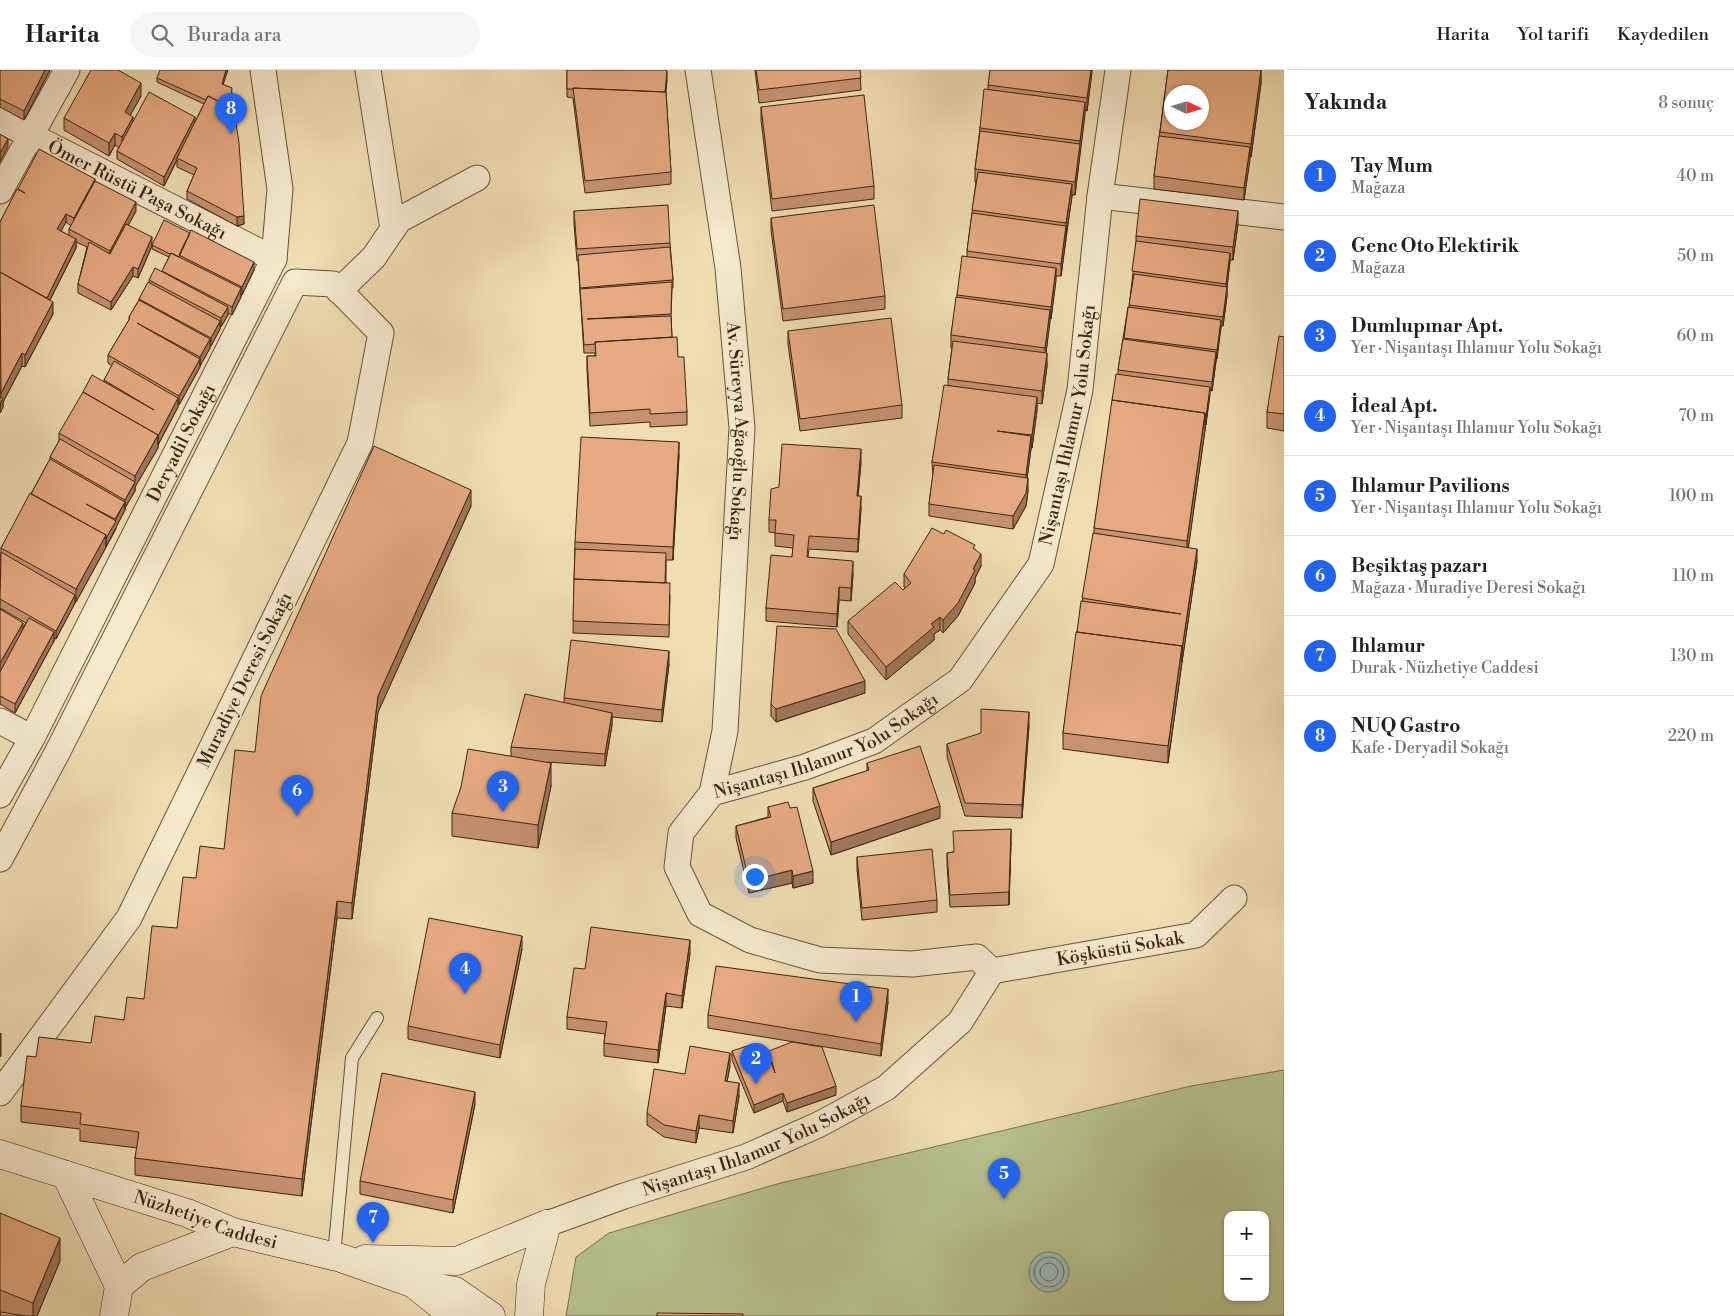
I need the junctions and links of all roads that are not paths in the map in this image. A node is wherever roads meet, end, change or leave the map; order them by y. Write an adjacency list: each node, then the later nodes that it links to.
1 (67, 70): 7 (street)
2 (263, 70): 13 (street, Deryadil Sokağı)
3 (368, 70): 12 (street)
4 (698, 70): 18 (street, Av. Süreyya Ağaoğlu Sokağı)
5 (1118, 70): 10 (street, Nişantaşı Ihlamur Yolu Sokağı)
6 (0, 120): 7 (street, Ömer Rüstü Paşa Sokağı)
7 (30, 135): 9 (street); 13 (street, Ömer Rüstü Paşa Sokağı)
8 (477, 178): 12 (street)
9 (0, 191)
10 (1100, 196): 11 (street); 18 (street, Nişantaşı Ihlamur Yolu Sokağı)
11 (1284, 216)
12 (393, 229): 15 (street)
13 (274, 259): 17 (street, Deryadil Sokağı)
14 (295, 282): 15 (street, Muradiye Deresi Sokağı); 20 (street, Deryadil Sokağı)
15 (339, 291): 24 (street, Muradiye Deresi Sokağı)
16 (0, 721): 17 (street)
17 (32, 738): 19 (street, Deryadil Sokağı)
18 (712, 793): 22 (street, Nişantaşı Ihlamur Yolu Sokağı)
19 (0, 795)
20 (0, 859)
21 (1234, 898): 22 (street, Köşküstü Sokak)
22 (992, 971): 27 (street, Nişantaşı Ihlamur Yolu Sokağı)
23 (377, 1018): 29 (lane)
24 (0, 1093)
25 (0, 1154): 26 (street, Nüzhetiye Caddesi)
26 (66, 1175): 28 (street, Nüzhetiye Caddesi); 31 (street)
27 (547, 1224): 29 (street); 35 (street)
28 (234, 1232): 29 (street, Nüzhetiye Caddesi); 31 (street)
29 (337, 1257): 30 (street, Nüzhetiye Caddesi)
30 (412, 1283): 33 (street, Nüzhetiye Caddesi); 34 (street, Nüzhetiye Caddesi)
31 (119, 1286): 32 (street)
32 (114, 1316)
33 (454, 1316)
34 (491, 1316)
35 (529, 1316)

